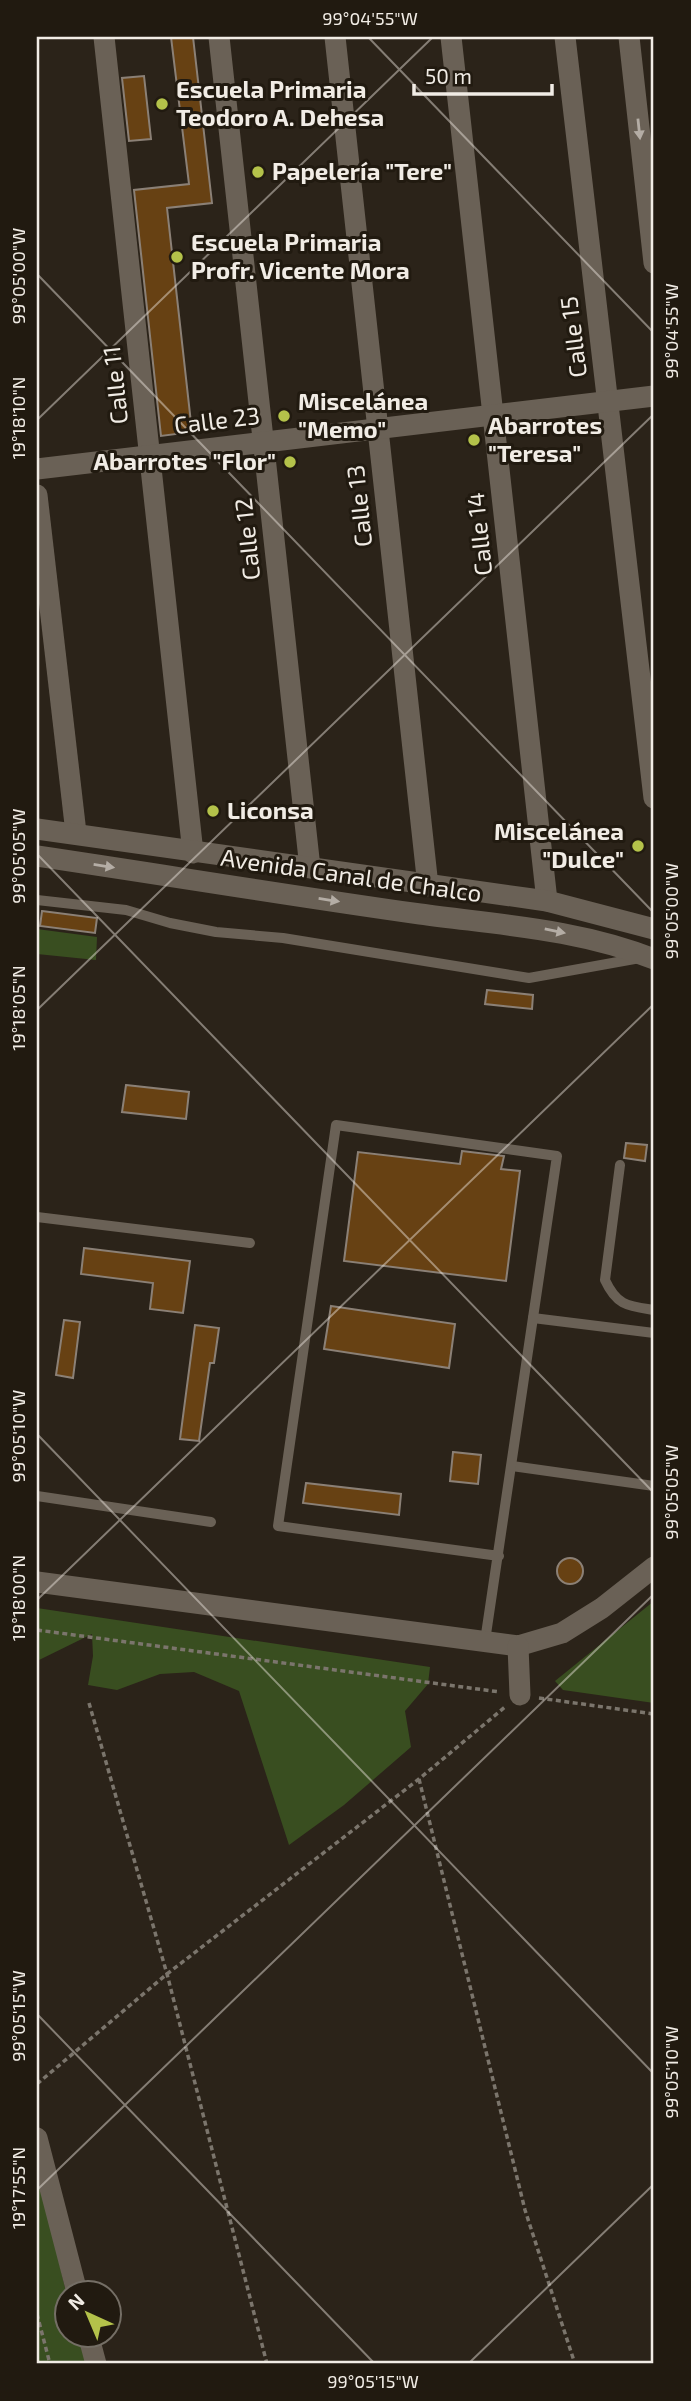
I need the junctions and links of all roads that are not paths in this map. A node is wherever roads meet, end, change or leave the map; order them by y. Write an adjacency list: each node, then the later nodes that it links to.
1 (104, 37): 13 (street, Calle 11)
2 (219, 37): 12 (street, Calle 12)
3 (335, 37): 11 (street, Calle 13)
4 (451, 37): 10 (street, Calle 14)
5 (565, 37): 9 (street, Calle 15)
6 (629, 37): 7 (street, one-way to 7)
7 (654, 262)
8 (654, 396): 9 (street, Calle 23)
9 (608, 401): 10 (street, Calle 23); 16 (street, Calle 15)
10 (493, 415): 11 (street, Calle 23); 24 (street, Calle 14)
11 (378, 428): 12 (street, Calle 23); 22 (street, Calle 13)
12 (264, 442): 13 (street, Calle 23); 21 (street, Calle 12)
13 (150, 455): 14 (street, Calle 23); 19 (street, Calle 11)
14 (37, 469)
15 (37, 495): 18 (street)
16 (654, 798)
17 (37, 828): 18 (street, Avenida Canal de Chalco)
18 (76, 834): 19 (street, Avenida Canal de Chalco)
19 (193, 853): 21 (street, Avenida Canal de Chalco)
20 (37, 856): 26 (street, Avenida Canal de Chalco, one-way to 26)
21 (310, 868): 22 (street, Avenida Canal de Chalco)
22 (428, 886): 24 (street, Avenida Canal de Chalco)
23 (37, 900): 26 (lane)
24 (547, 901): 25 (street, Avenida Canal de Chalco)
25 (654, 929)
26 (652, 958)
27 (620, 1165): 30 (lane)
28 (37, 1217): 29 (lane)
29 (250, 1243)
30 (654, 1310)
31 (533, 1318): 32 (lane); 33 (lane); 37 (lane)
32 (654, 1333)
33 (512, 1466): 34 (lane); 37 (lane)
34 (654, 1486)
35 (37, 1496): 36 (lane)
36 (211, 1522)
37 (499, 1556): 40 (lane)
38 (654, 1567): 41 (street)
39 (37, 1582): 40 (street)
40 (485, 1641): 41 (street)
41 (518, 1646): 42 (street)
42 (520, 1695)
43 (37, 2138): 44 (street)
44 (73, 2278)

